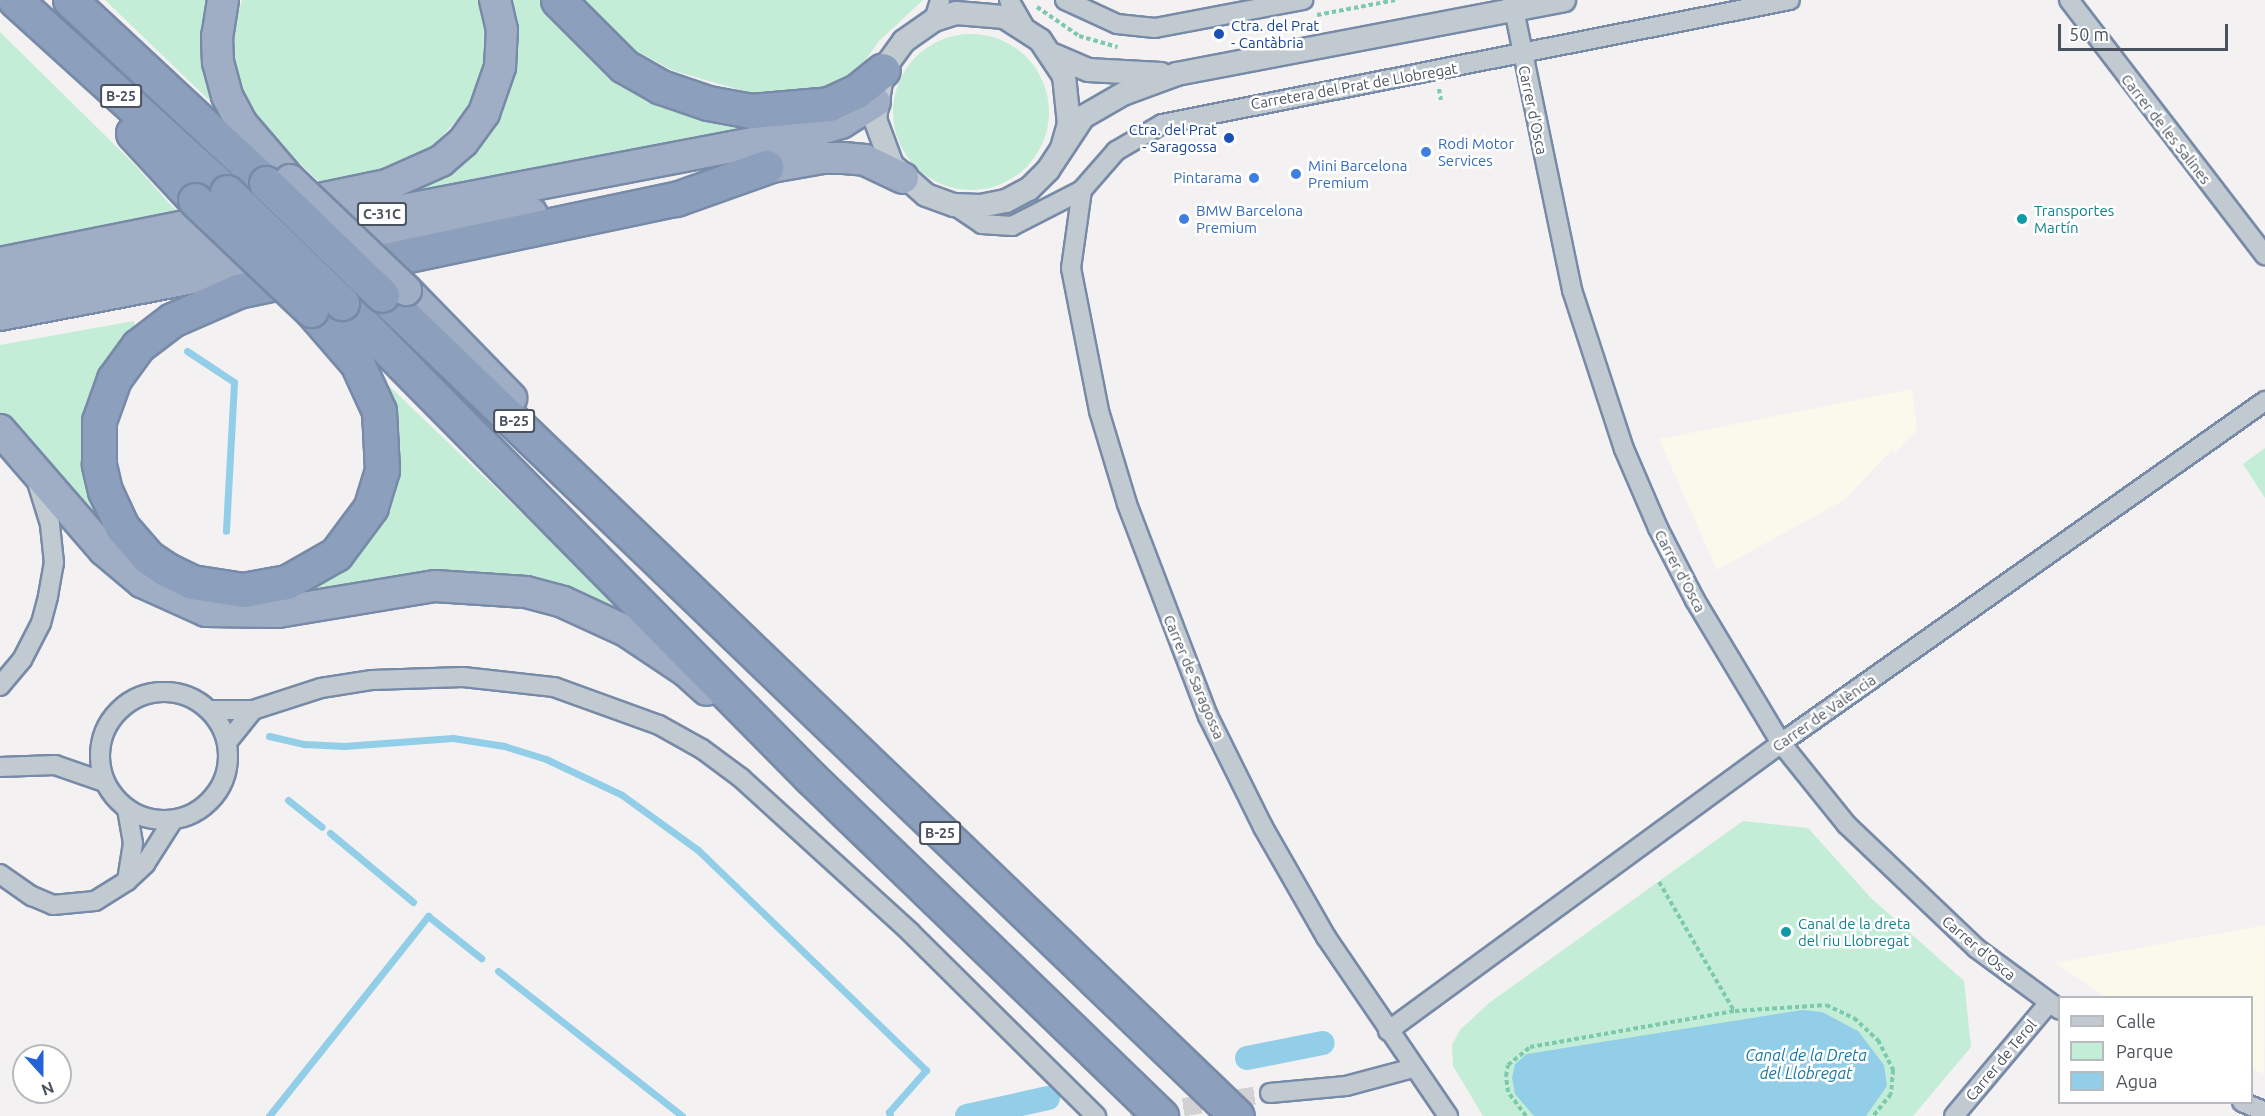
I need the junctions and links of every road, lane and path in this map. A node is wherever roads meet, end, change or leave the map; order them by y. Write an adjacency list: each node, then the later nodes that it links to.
1 (9, 0): 31 (highway, bridge)
2 (15, 0): 31 (highway, B-25, bridge)
3 (70, 0): 24 (highway, B-25)
4 (223, 0): 24 (highway)
5 (495, 0): 28 (highway)
6 (558, 0): 18 (highway)
7 (1009, 0): 15 (street)
8 (1065, 0): 9 (street)
9 (1303, 0)
10 (1564, 0): 13 (street)
11 (1790, 0): 17 (street, Carretera del Prat de Llobregat)
12 (2069, 0): 27 (street, Carrer de les Salines)
13 (1512, 5): 17 (street, Carrer d'Osca); 19 (street)
14 (937, 10): 15 (street); 18 (street)
15 (1025, 28): 16 (street)
16 (1053, 55): 19 (street); 21 (street)
17 (1522, 55): 25 (street, Carretera del Prat de Llobregat); 41 (street, Carrer d'Osca)
18 (883, 70): 20 (street)
19 (1177, 74): 21 (street)
20 (875, 102): 23 (street); 29 (highway, C-31C)
21 (1062, 148): 26 (street)
22 (766, 167): 23 (highway, C-31C); 30 (highway); 32 (highway, C-31C)
23 (903, 178): 26 (street)
24 (278, 182): 59 (highway, B-25, bridge)
25 (1082, 190): 26 (street, Carretera del Prat de Llobregat); 52 (street, Carrer de Saragossa)
26 (954, 205)
27 (2265, 255)
28 (0, 263)
29 (0, 287)
30 (238, 291): 31 (highway); 33 (highway)
31 (327, 306): 43 (highway, B-25)
32 (0, 315)
33 (0, 329)
34 (2265, 401): 41 (street, Carrer de València)
35 (0, 430): 36 (highway)
36 (34, 471): 37 (street); 43 (highway)
37 (0, 686)
38 (210, 710): 39 (street); 40 (street); 44 (street)
39 (253, 710): 40 (street); 57 (street)
40 (228, 741): 46 (street)
41 (1781, 743): 50 (street, Carrer d'Osca); 52 (street, Carrer de València)
42 (0, 767): 44 (street)
43 (811, 778): 58 (highway, B-25)
44 (104, 782): 45 (street)
45 (127, 809): 46 (street); 48 (street)
46 (173, 820): 48 (street)
47 (0, 874): 48 (street)
48 (127, 881)
49 (1659, 882): 51 (path)
50 (2054, 1007): 63 (street, Carrer de Terol)
51 (1735, 1011): 61 (path); 62 (path)
52 (1388, 1031): 53 (street, Carrer de Saragossa)
53 (1413, 1068): 54 (street); 60 (street, Carrer de Saragossa)
54 (1270, 1093)
55 (2247, 1104): 56 (street)
56 (2265, 1112)
57 (1096, 1116)
58 (1161, 1116)
59 (1237, 1116)
60 (1448, 1116)
61 (1526, 1116)
62 (1873, 1116)
63 (1954, 1116)

